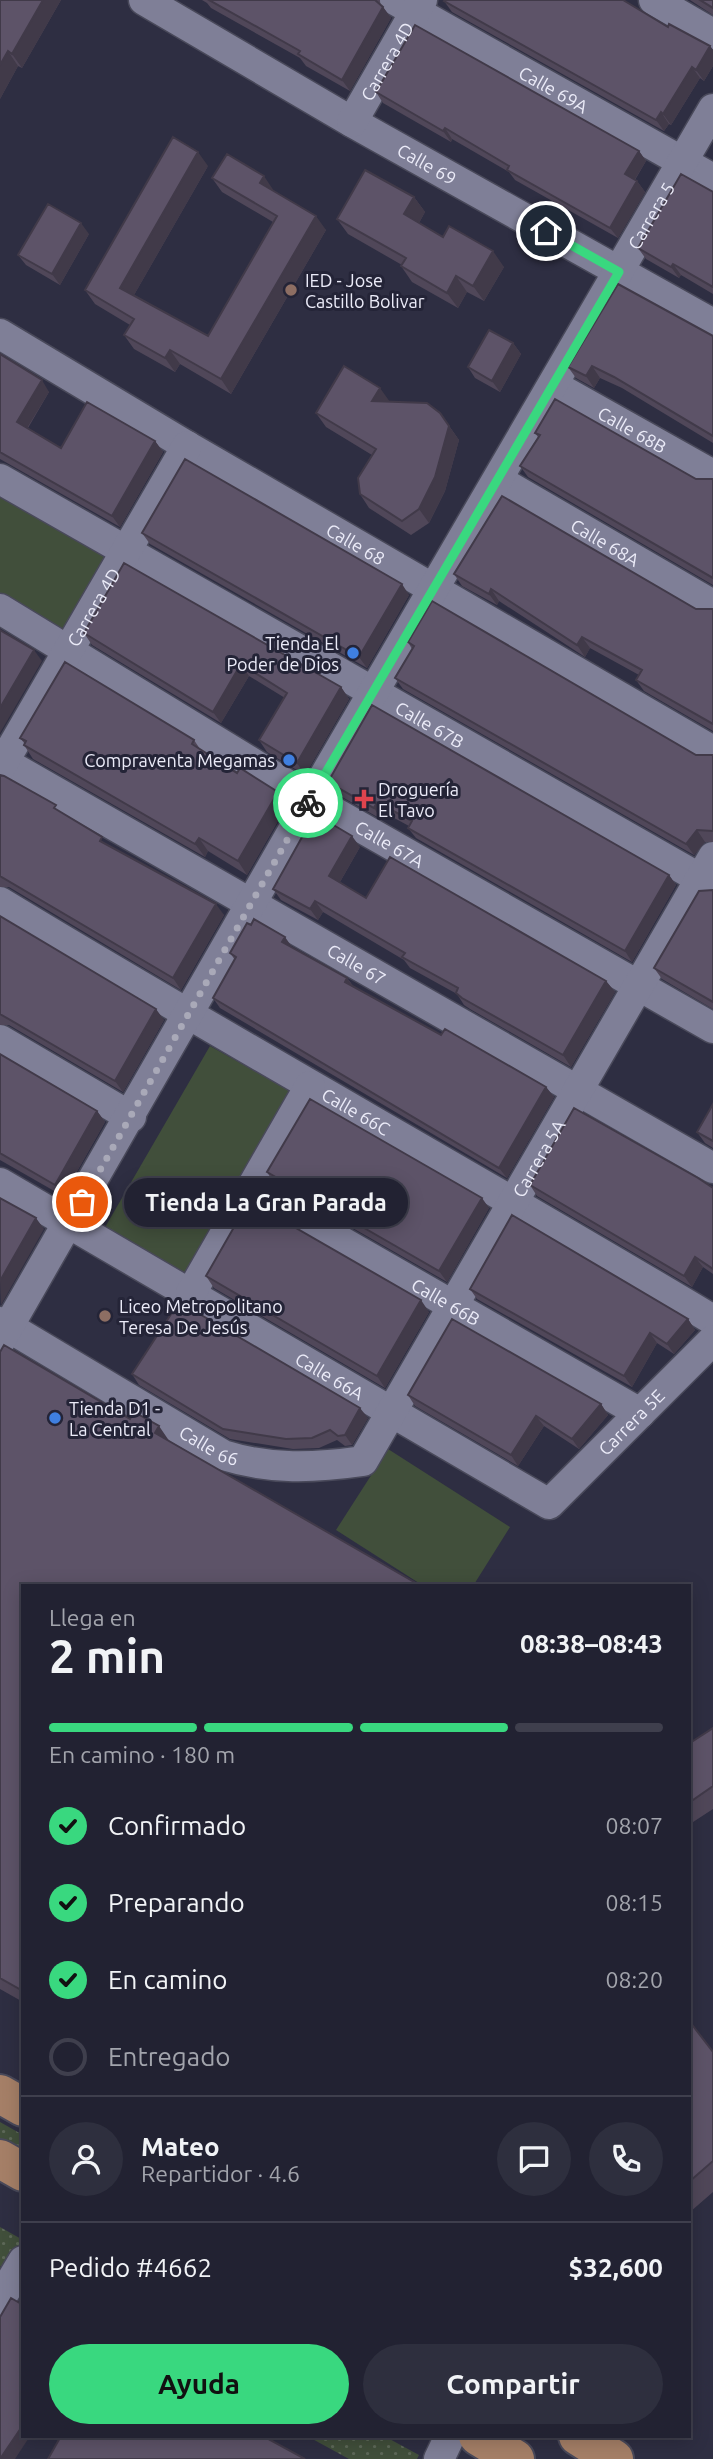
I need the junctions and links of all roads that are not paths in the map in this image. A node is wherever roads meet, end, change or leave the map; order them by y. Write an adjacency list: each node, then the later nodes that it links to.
1 (654, 0): 4 (street)
2 (149, 1): 6 (street, Calle 69)
3 (411, 4): 6 (street, Carrera 4D); 7 (street, Calle 69A)
4 (713, 34)
5 (713, 109): 7 (street, Carrera 5)
6 (352, 122): 9 (street, Calle 69)
7 (681, 162): 8 (street, Calle 69A); 9 (street, Carrera 5)
8 (713, 180)
9 (619, 272): 10 (street, Calle 69); 12 (street, Carrera 5)
10 (713, 324)
11 (0, 334): 13 (street, Calle 68)
12 (553, 385): 14 (street, Calle 68B); 16 (street, Carrera 5)
13 (187, 446): 17 (street, Carrera 4D); 18 (street, Calle 68)
14 (713, 475)
15 (0, 480): 17 (street, Calle 67B)
16 (498, 480): 18 (street, Carrera 5); 19 (street, Calle 68A)
17 (125, 551): 21 (street, Carrera 4D); 22 (street, Calle 67B)
18 (436, 588): 22 (street, Carrera 5); 23 (street, Calle 68)
19 (713, 605)
20 (0, 609): 21 (street, Calle 67A)
21 (69, 649): 24 (street, Carrera 4D); 25 (street, Calle 67A)
22 (373, 692): 25 (street, Carrera 5); 26 (street, Calle 67B)
23 (713, 751)
24 (1, 763): 28 (street, Calle 67)
25 (310, 799): 28 (street, Carrera 5); 29 (street, Calle 67A)
26 (709, 874): 29 (street, Carrera 5A)
27 (0, 902): 30 (street, Calle 66C)
28 (251, 906): 30 (street, Carrera 5); 34 (street, Calle 67)
29 (639, 985): 31 (street, Calle 67A); 34 (street, Carrera 5A)
30 (188, 1017): 33 (street, Calle 66C); 35 (street, Carrera 5)
31 (713, 1028)
32 (0, 1040): 35 (street)
33 (310, 1086): 38 (street); 39 (street, Calle 66C)
34 (578, 1091): 36 (street, Calle 67); 39 (street, Carrera 5A)
35 (131, 1117): 40 (street, Carrera 5)
36 (713, 1168)
37 (0, 1183): 40 (street, Calle 66A)
38 (250, 1189): 41 (street); 42 (street, Calle 66B)
39 (515, 1201): 42 (street, Carrera 5A); 43 (street, Calle 66C)
40 (70, 1223): 41 (street, Calle 66A); 44 (street, Carrera 5)
41 (191, 1293): 46 (street, Calle 66A)
42 (454, 1308): 46 (street, Carrera 5A); 47 (street, Calle 66B)
43 (713, 1320)
44 (3, 1330): 48 (street, Calle 66)
45 (713, 1340): 47 (street, Carrera 5E)
46 (393, 1411): 48 (street, Carrera 5A); 49 (street, Calle 66A)
47 (640, 1413): 49 (street, Carrera 5E)
48 (363, 1461)
49 (549, 1504)
50 (0, 2094): 51 (main road)
51 (21, 2106)
52 (0, 2159): 53 (main road)
53 (21, 2170)
54 (21, 2264): 55 (street)
55 (0, 2300)
56 (449, 2438): 60 (street)
57 (481, 2438): 59 (main road)
58 (581, 2438): 61 (main road)
59 (511, 2458)
60 (439, 2459)
61 (614, 2459)

